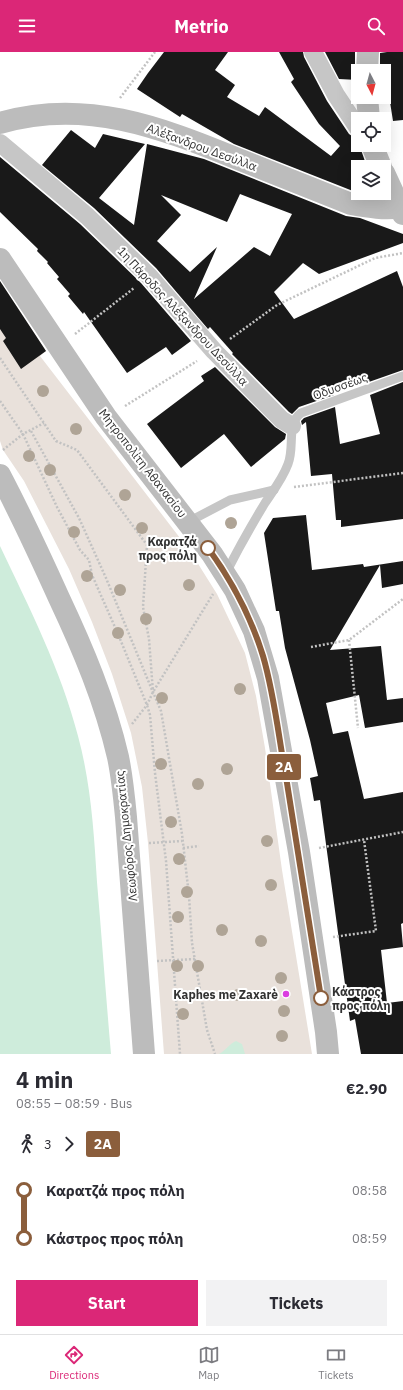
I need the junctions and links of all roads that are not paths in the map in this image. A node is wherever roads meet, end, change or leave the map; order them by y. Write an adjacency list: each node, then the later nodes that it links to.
1 (313, 52): 4 (street)
2 (368, 52): 3 (main road)
3 (367, 64)
4 (351, 118)
5 (0, 123): 8 (main road, Αλέξανδρου Δεσύλλα)
6 (0, 144): 11 (street, 1η Πάροδος Αλέξανδρου Δεσύλλα)
7 (391, 187): 8 (main road)
8 (402, 210)
9 (0, 259): 14 (main road, Μητροπολίτη Αθανασίου)
10 (403, 376): 11 (lane, Οδυσσέως)
11 (292, 426): 13 (lane)
12 (0, 475): 16 (main road, Λεωφόρος Δημοκρατίας)
13 (274, 490): 14 (lane); 15 (lane)
14 (188, 522): 15 (main road, Μητροπολίτη Αθανασίου)
15 (225, 573): 17 (main road, Μητροπολίτη Αθανασίου)
16 (144, 1054)
17 (328, 1054)

